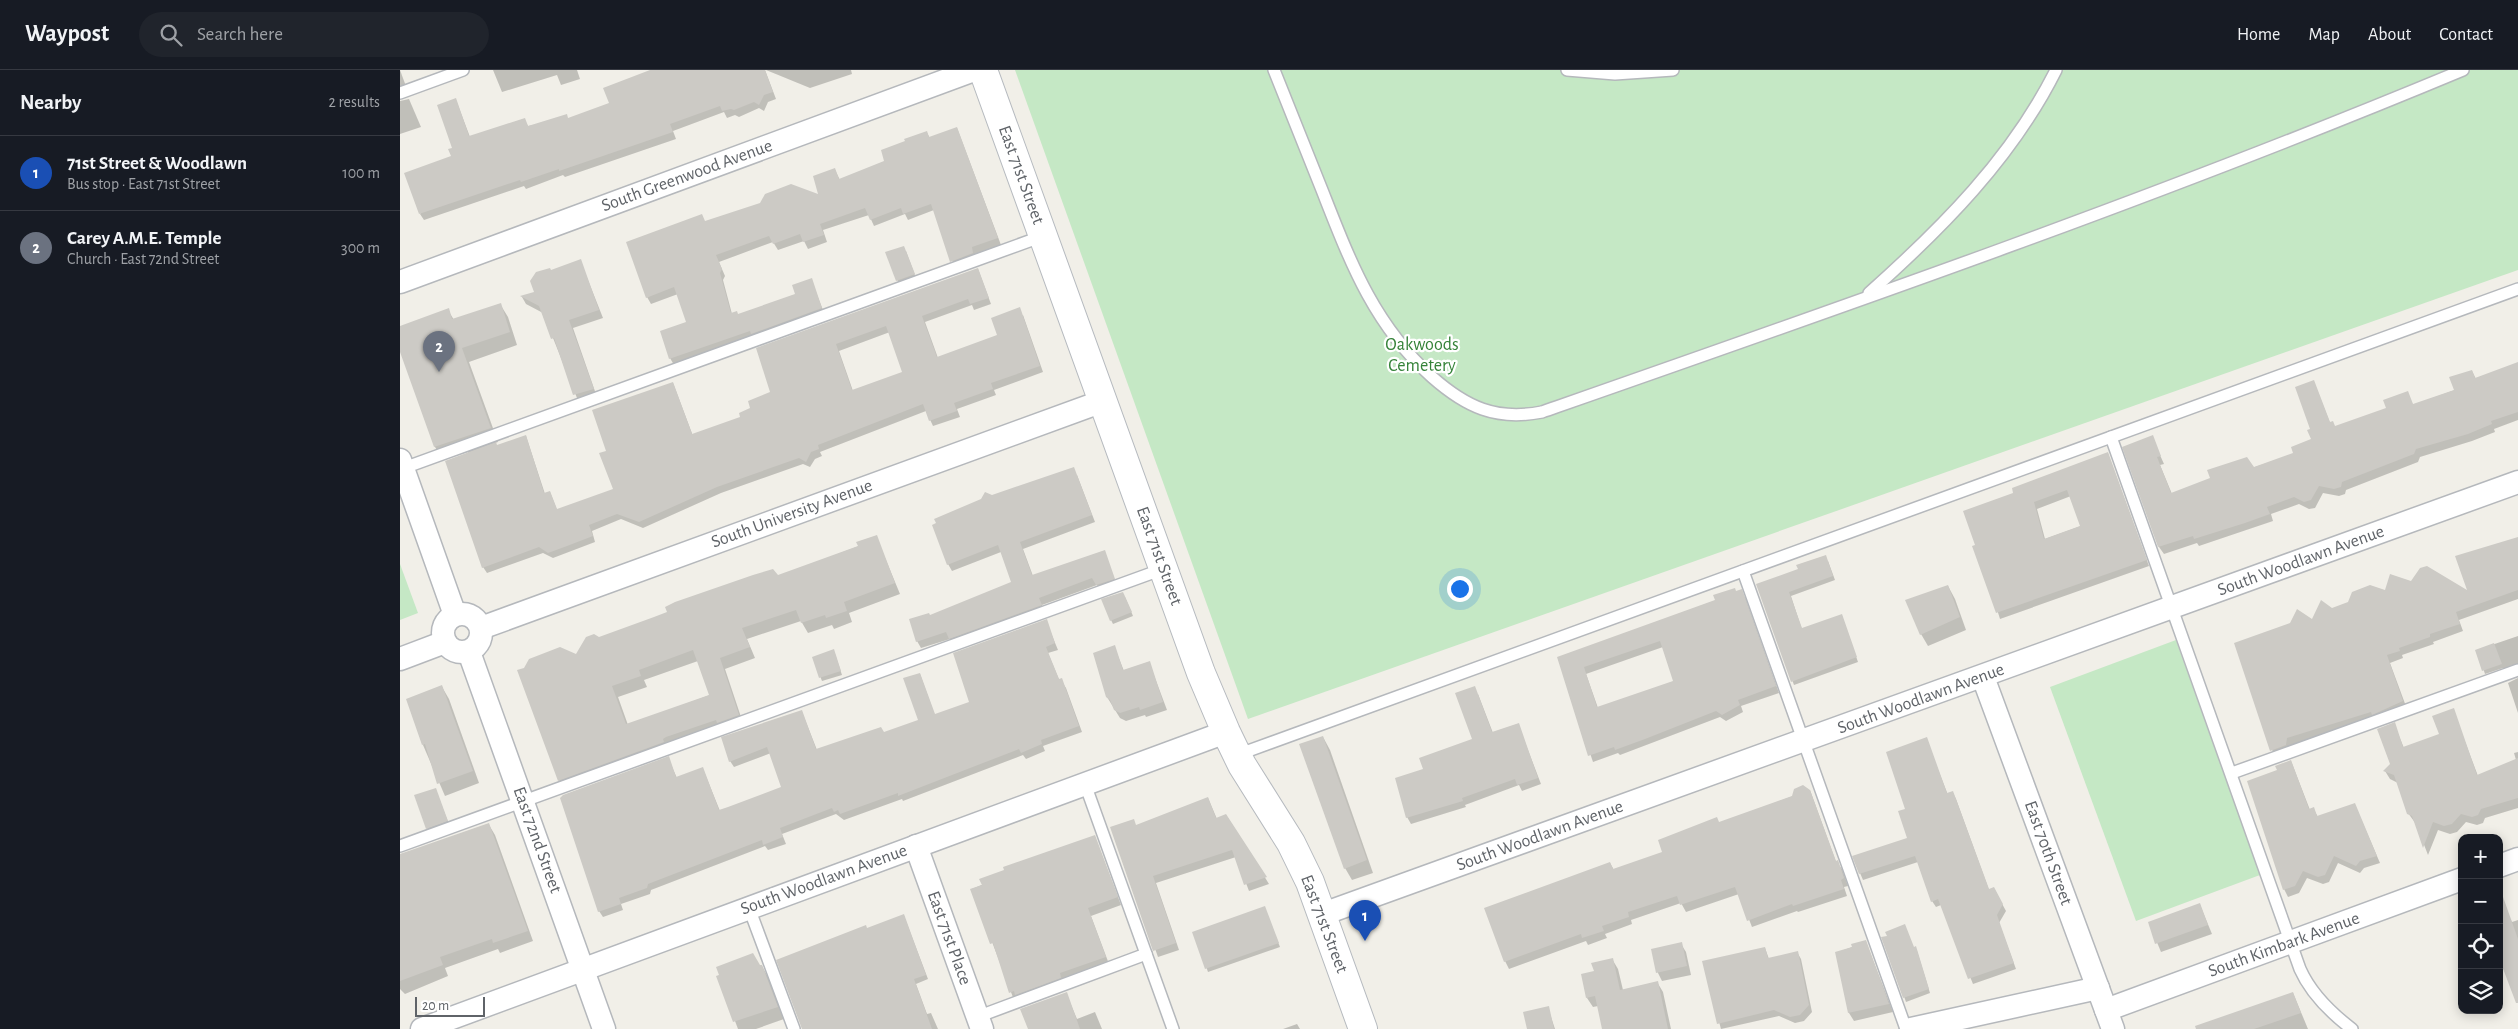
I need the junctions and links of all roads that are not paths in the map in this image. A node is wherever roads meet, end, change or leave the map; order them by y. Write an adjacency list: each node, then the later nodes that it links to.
1 (463, 70): 9 (lane)
2 (974, 70): 11 (street, South Greenwood Avenue)
3 (983, 70): 10 (main road, East 71st Street)
4 (1274, 70): 13 (lane)
5 (1567, 70): 6 (lane)
6 (1673, 70)
7 (2056, 70): 13 (lane)
8 (2463, 70): 13 (lane)
9 (400, 93)
10 (1043, 236): 14 (main road, East 71st Street); 16 (lane)
11 (400, 282)
12 (2518, 288): 15 (lane)
13 (1866, 296)
14 (1103, 401): 18 (main road, East 71st Street); 22 (street, South University Avenue)
15 (2111, 437): 19 (lane); 20 (lane)
16 (401, 466): 21 (street)
17 (2518, 482): 20 (street, South Woodlawn Avenue)
18 (1163, 569): 29 (main road, East 71st Street); 32 (lane)
19 (1743, 571): 28 (lane); 29 (lane)
20 (2172, 608): 27 (street, South Woodlawn Avenue); 30 (lane)
21 (455, 615): 22 (street); 23 (street)
22 (481, 628): 24 (street)
23 (445, 642): 24 (street); 25 (street)
24 (469, 652): 32 (street, East 72nd Street)
25 (400, 659)
26 (2518, 670): 30 (lane)
27 (1983, 677): 28 (street, South Woodlawn Avenue); 43 (street, East 70th Street)
28 (1803, 741): 39 (street, South Woodlawn Avenue); 51 (lane)
29 (1232, 743): 31 (street, South Woodlawn Avenue); 39 (main road, East 71st Street)
30 (2232, 773): 40 (lane)
31 (1085, 784): 34 (street, South Woodlawn Avenue); 41 (lane)
32 (522, 801): 33 (lane); 42 (street, East 72nd Street)
33 (400, 846)
34 (916, 846): 38 (street, South Woodlawn Avenue); 45 (street, East 71st Place)
35 (2518, 859): 36 (street)
36 (2503, 865)
37 (2458, 881): 40 (street, South Kimbark Avenue)
38 (749, 908): 42 (street, South Woodlawn Avenue); 48 (lane)
39 (1323, 914): 50 (main road, East 71st Street)
40 (2290, 942): 44 (street, South Kimbark Avenue); 53 (lane)
41 (1146, 954): 45 (lane); 49 (lane)
42 (583, 970): 46 (street, South Woodlawn Avenue); 47 (street, East 72nd Street)
43 (2098, 988): 44 (street, East 70th Street); 52 (street)
44 (2109, 1020)
45 (979, 1023)
46 (422, 1029)
47 (604, 1029)
48 (794, 1029)
49 (1173, 1029)
50 (1363, 1029)
51 (1906, 1029)
52 (1911, 1029)
53 (2352, 1029)

